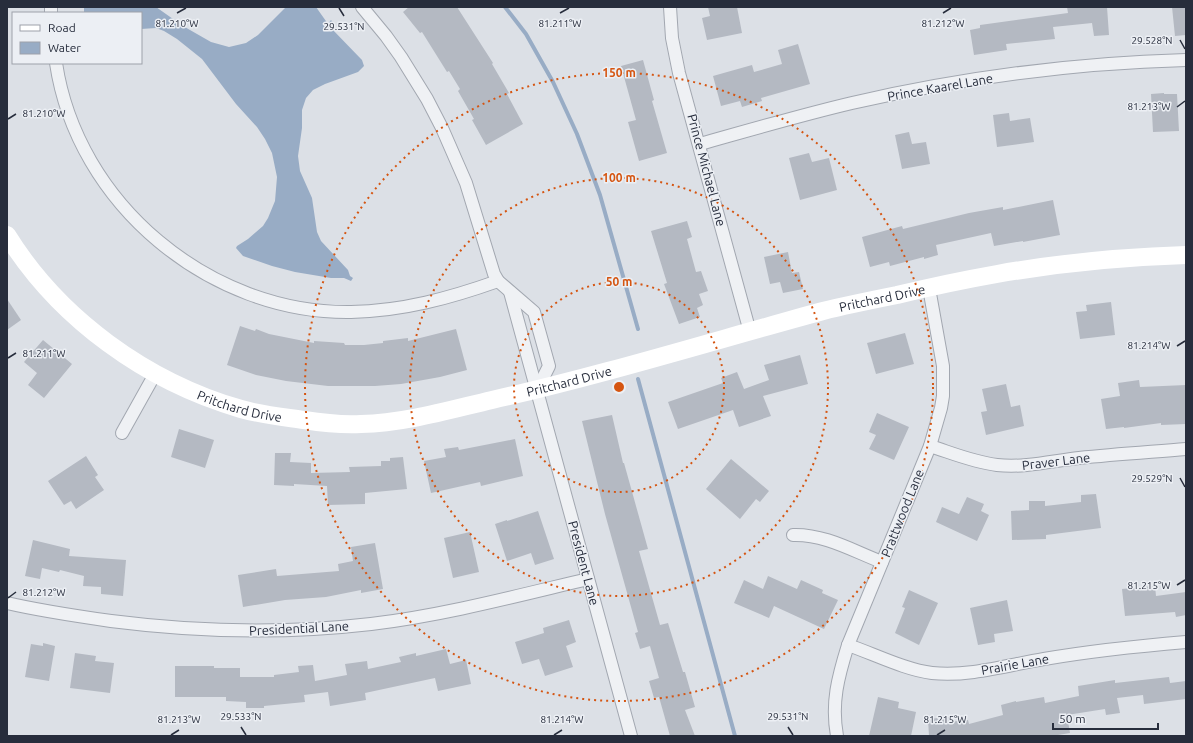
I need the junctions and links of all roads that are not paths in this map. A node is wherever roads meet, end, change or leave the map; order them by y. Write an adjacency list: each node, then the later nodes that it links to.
1 (362, 7): 8 (street)
2 (670, 7): 5 (street, Prince Michael Lane)
3 (1186, 60): 5 (street, Prince Kaarel Lane)
4 (56, 64): 8 (street)
5 (700, 144): 11 (street, Prince Michael Lane)
6 (7, 235): 12 (street, Pritchard Drive)
7 (1186, 254): 9 (street, Pritchard Drive)
8 (498, 282): 10 (street)
9 (929, 288): 11 (street, Pritchard Drive); 15 (street, Prattwood Lane)
10 (510, 292): 13 (street, President Lane); 13 (street)
11 (750, 332): 13 (street, Pritchard Drive)
12 (155, 374): 13 (street, Pritchard Drive); 14 (street)
13 (537, 390): 19 (street, President Lane)
14 (122, 433)
15 (930, 446): 16 (street, Praver Lane); 18 (street, Prattwood Lane)
16 (1186, 449)
17 (793, 536): 18 (street)
18 (882, 562): 22 (street, Prattwood Lane)
19 (588, 580): 20 (street, Presidential Lane); 23 (street, President Lane)
20 (7, 603)
21 (1186, 642): 22 (street, Prairie Lane)
22 (848, 645): 24 (street, Prattwood Lane)
23 (631, 736)
24 (837, 736)

